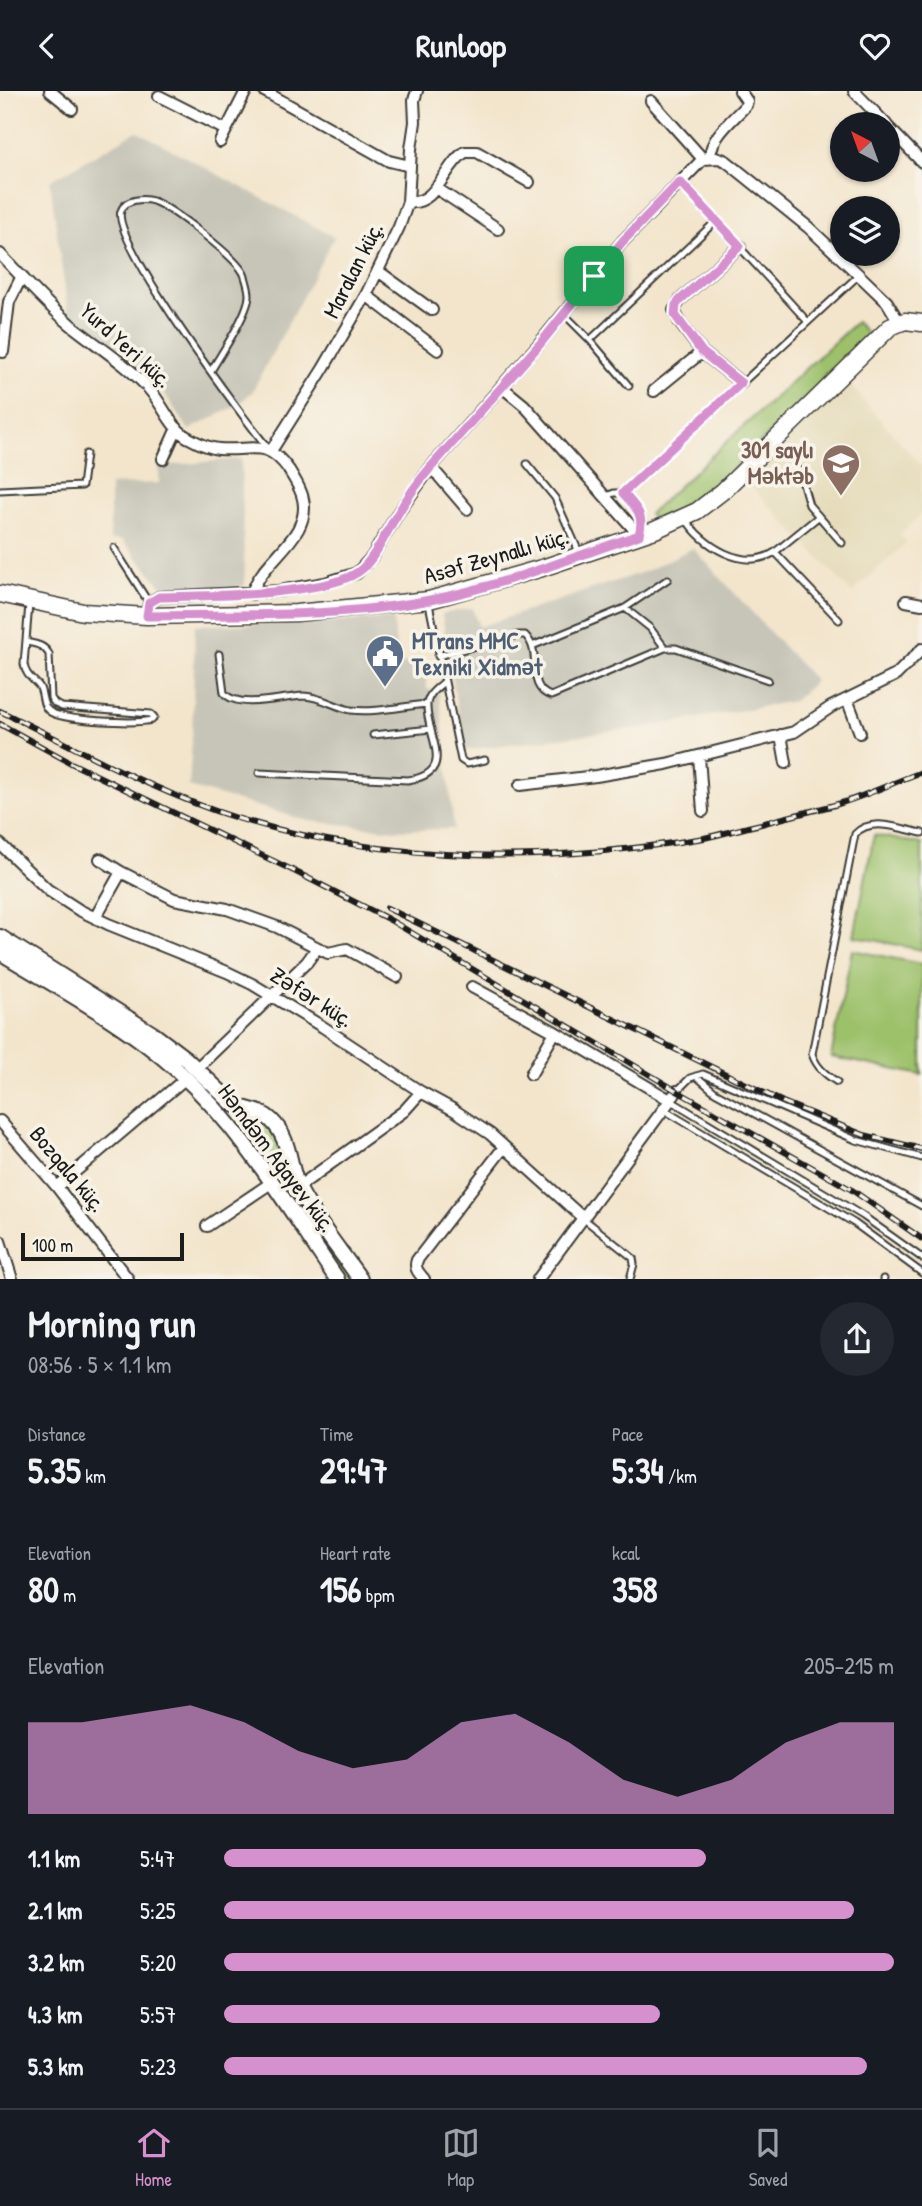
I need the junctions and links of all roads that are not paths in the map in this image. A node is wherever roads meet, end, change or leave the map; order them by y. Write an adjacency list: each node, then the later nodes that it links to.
1 (50, 91): 9 (street)
2 (246, 91): 11 (street)
3 (264, 91): 16 (street)
4 (417, 91): 16 (street, Maralan küç.)
5 (740, 91): 14 (street)
6 (854, 91): 10 (street)
7 (159, 96): 11 (street)
8 (651, 101): 14 (street)
9 (72, 109)
10 (874, 112)
11 (226, 130): 13 (street)
12 (900, 139): 15 (street)
13 (220, 142)
14 (706, 158): 18 (street); 26 (street)
15 (922, 162)
16 (410, 166): 20 (street, Maralan küç.)
17 (529, 182): 19 (street)
18 (680, 182): 21 (lane); 30 (street)
19 (436, 188): 20 (street); 22 (street)
20 (408, 202): 25 (street, Maralan küç.)
21 (717, 220): 23 (lane); 34 (lane)
22 (498, 229)
23 (740, 246): 31 (lane); 37 (street)
24 (0, 254): 27 (street, Yurd Yeri küç.)
25 (378, 271): 28 (street, Maralan küç.); 29 (street)
26 (859, 275): 31 (lane); 33 (street)
27 (22, 276): 36 (street); 43 (street, Yurd Yeri küç.)
28 (366, 295): 35 (street); 44 (street, Maralan küç.)
29 (432, 310)
30 (564, 314): 34 (lane); 41 (street)
31 (808, 321): 39 (lane)
32 (922, 321): 33 (main road)
33 (899, 322): 55 (main road, Asəf Zeynallı küç.)
34 (590, 340): 40 (lane)
35 (438, 351)
36 (3, 352)
37 (702, 352): 39 (street); 42 (street)
38 (211, 371): 38 (lane); 44 (lane)
39 (741, 383): 51 (lane)
40 (629, 386)
41 (502, 387): 48 (street); 52 (street)
42 (654, 391)
43 (177, 428): 44 (street, Yurd Yeri küç.); 46 (street)
44 (271, 451): 63 (street)
45 (86, 454): 50 (lane)
46 (163, 459)
47 (527, 464): 60 (lane)
48 (431, 467): 53 (street); 63 (street)
49 (799, 470): 54 (lane)
50 (0, 489)
51 (623, 493): 52 (lane); 56 (lane)
52 (606, 496): 56 (street)
53 (467, 509)
54 (817, 517): 57 (lane); 59 (lane)
55 (685, 518): 56 (main road, Asəf Zeynallı küç.); 59 (lane)
56 (639, 535): 60 (main road, Asəf Zeynallı küç.)
57 (842, 543)
58 (114, 548): 69 (lane)
59 (775, 552): 70 (lane)
60 (580, 555): 64 (main road, Asəf Zeynallı küç.)
61 (668, 579): 68 (lane)
62 (0, 594): 65 (main road, Asəf Zeynallı küç.)
63 (251, 594): 69 (street)
64 (429, 600): 69 (main road, Asəf Zeynallı küç.); 76 (lane)
65 (29, 601): 69 (main road, Asəf Zeynallı küç.); 71 (lane)
66 (906, 601): 67 (street)
67 (922, 604)
68 (625, 608): 72 (lane); 73 (lane)
69 (148, 609)
70 (839, 620)
71 (26, 642): 71 (lane)
72 (532, 646): 73 (lane); 76 (lane)
73 (665, 648): 77 (lane)
74 (922, 649): 79 (street)
75 (219, 654): 80 (lane)
76 (438, 656): 78 (lane)
77 (768, 680)
78 (444, 682): 80 (lane); 86 (lane)
79 (847, 699): 82 (street); 84 (street)
80 (427, 704): 81 (lane)
81 (431, 729): 83 (lane); 88 (lane)
82 (860, 733)
83 (373, 735)
84 (781, 735): 85 (street); 87 (street)
85 (699, 756): 89 (street); 90 (street)
86 (485, 760)
87 (786, 763)
88 (259, 773)
89 (520, 785)
90 (703, 811)
91 (922, 833): 106 (lane)
92 (0, 844): 95 (street, Zəfər küç.)
93 (100, 859): 94 (street)
94 (121, 873): 95 (street); 97 (street)
95 (94, 918): 101 (street, Zəfər küç.)
96 (0, 937): 103 (street)
97 (317, 947): 99 (street); 101 (street)
98 (0, 952): 103 (street, Həmdəm Ağayev küç.)
99 (397, 977)
100 (472, 987): 102 (street)
101 (271, 996): 103 (street); 108 (street, Zəfər küç.)
102 (555, 1032): 104 (street); 109 (street)
103 (191, 1073): 113 (street, Həmdəm Ağayev küç.); 114 (street); 115 (street)
104 (531, 1074)
105 (696, 1076): 107 (lane); 112 (lane); 116 (lane)
106 (837, 1082)
107 (677, 1091): 109 (street)
108 (421, 1092): 111 (street, Zəfər küç.); 115 (street)
109 (667, 1105): 117 (street); 120 (lane); 121 (lane)
110 (0, 1121): 114 (street, Bozqala küç.)
111 (504, 1147): 117 (street, Zəfər küç.); 126 (street)
112 (922, 1158)
113 (271, 1183): 118 (street); 124 (street, Həmdəm Ağayev küç.)
114 (57, 1187): 123 (street, Bozqala küç.)
115 (298, 1187): 125 (street)
116 (922, 1206)
117 (583, 1218): 127 (street); 128 (lane)
118 (207, 1226)
119 (0, 1241): 122 (street)
120 (922, 1258)
121 (922, 1273)
122 (12, 1279)
123 (128, 1279)
124 (337, 1279)
125 (360, 1279)
126 (424, 1279)
127 (538, 1279)
128 (629, 1279)

